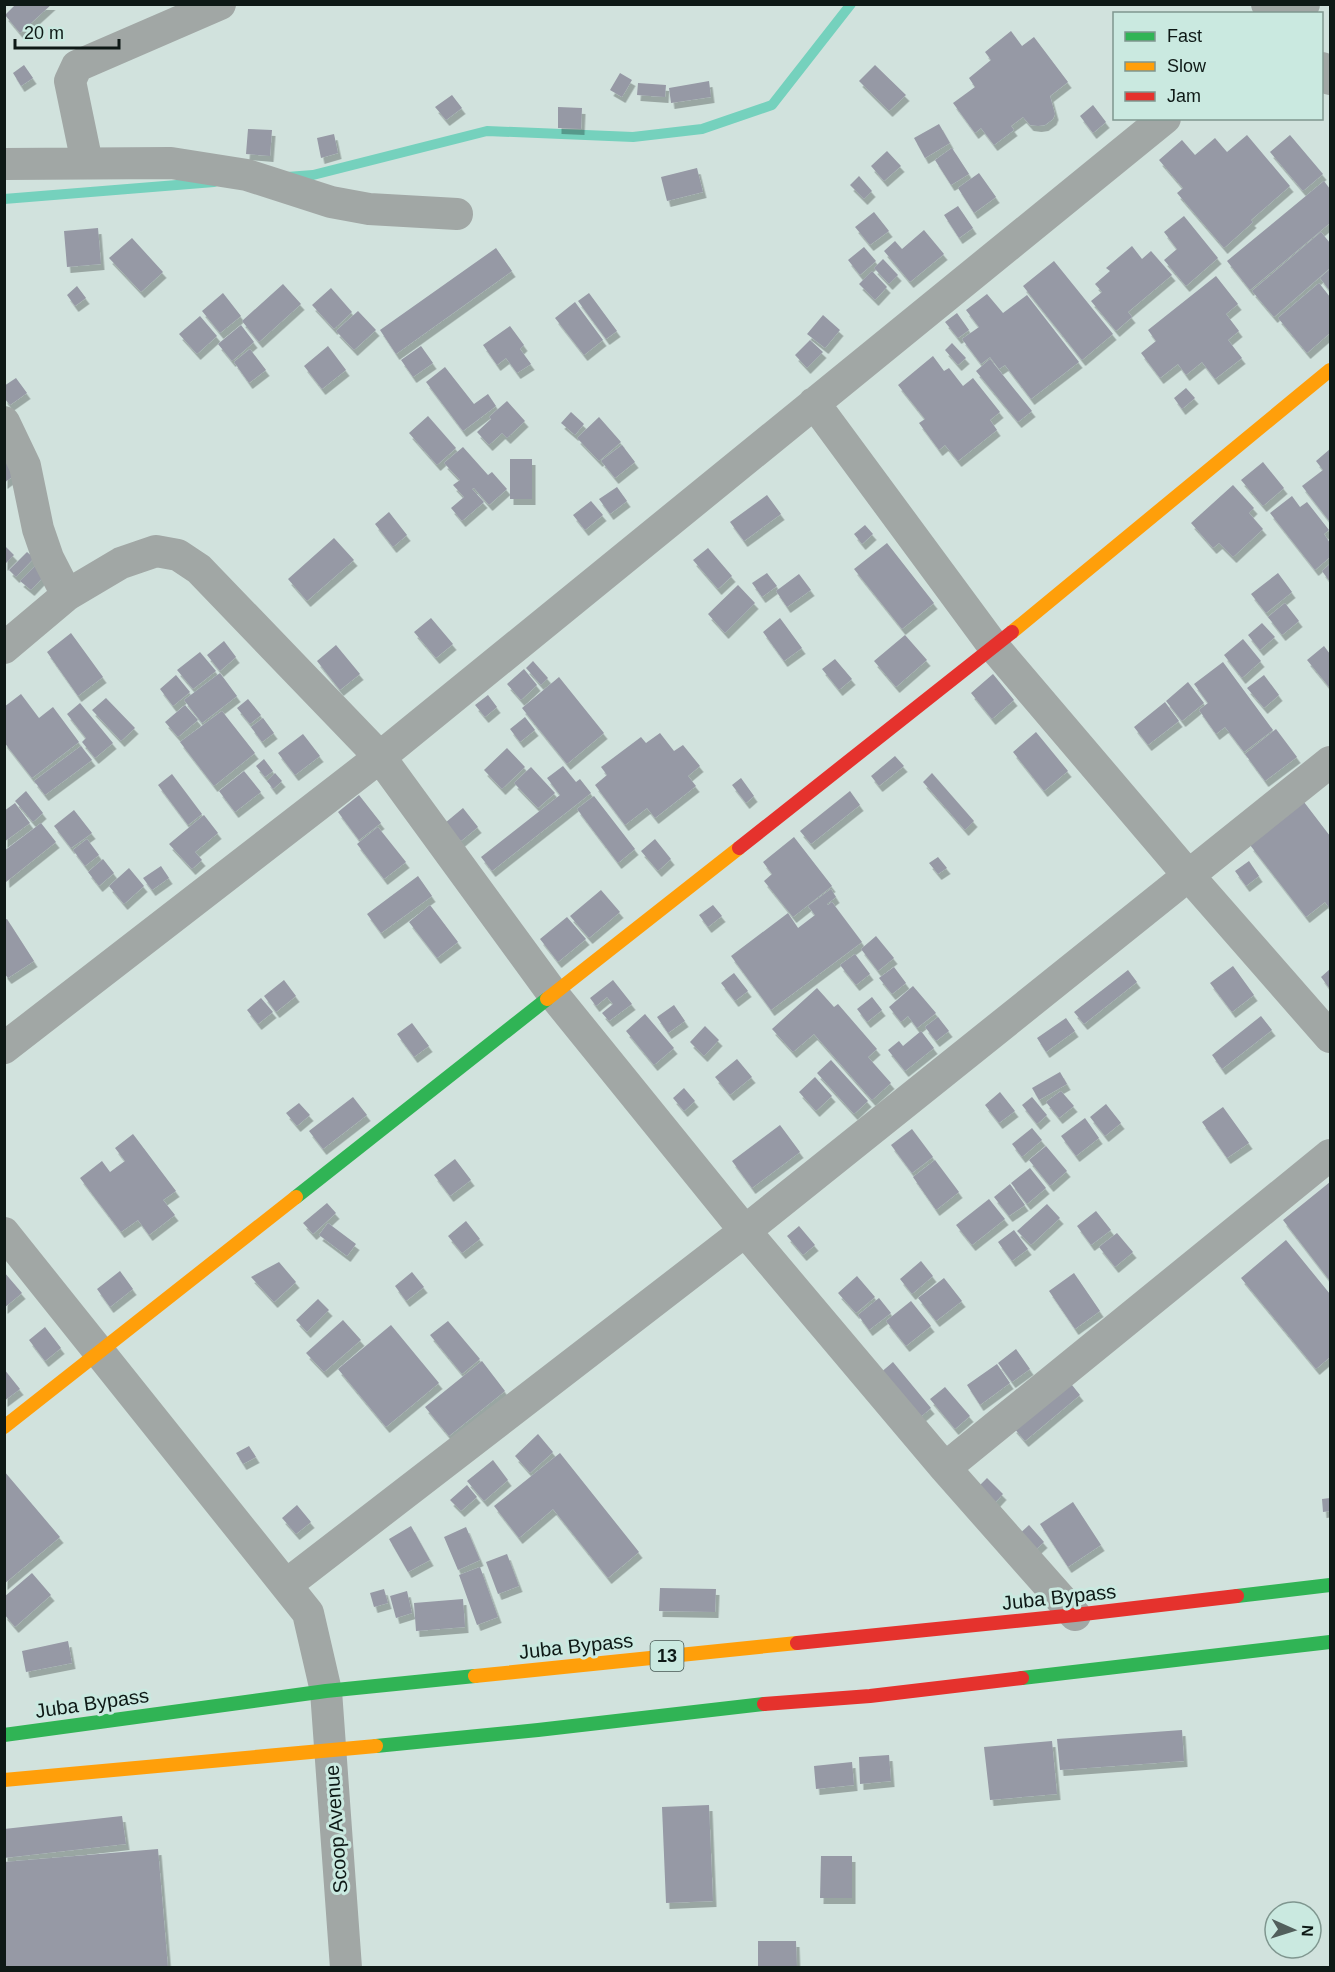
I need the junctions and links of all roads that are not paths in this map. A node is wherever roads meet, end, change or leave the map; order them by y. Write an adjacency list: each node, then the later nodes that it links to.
1 (220, 4): 3 (street)
2 (1163, 120): 7 (street)
3 (87, 163): 4 (street); 5 (street)
4 (4, 164)
5 (457, 214)
6 (1330, 370): 10 (main road)
7 (814, 403): 10 (street); 12 (street)
8 (4, 422): 9 (street)
9 (68, 595): 11 (street); 12 (street)
10 (994, 647): 14 (street); 15 (main road)
11 (4, 648)
12 (380, 758): 15 (street); 17 (street)
13 (1330, 762): 14 (street)
14 (1189, 876): 16 (street); 19 (street)
15 (553, 994): 19 (street); 21 (main road)
16 (1330, 1037)
17 (4, 1048)
18 (1330, 1155): 23 (street)
19 (745, 1231): 23 (street); 25 (street)
20 (4, 1233): 21 (street, Scoop Avenue)
21 (99, 1351): 22 (main road); 25 (street, Scoop Avenue)
22 (4, 1427)
23 (945, 1468): 26 (street)
24 (1330, 1585): 26 (main road, Juba Bypass / 13)
25 (286, 1586): 28 (street, Scoop Avenue)
26 (1075, 1615): 28 (main road, Juba Bypass / 13)
27 (1330, 1642): 30 (main road)
28 (326, 1691): 29 (main road, Juba Bypass / 13); 30 (street, Scoop Avenue)
29 (4, 1735)
30 (330, 1750): 31 (main road); 32 (street, Scoop Avenue)
31 (4, 1780)
32 (346, 1968)

